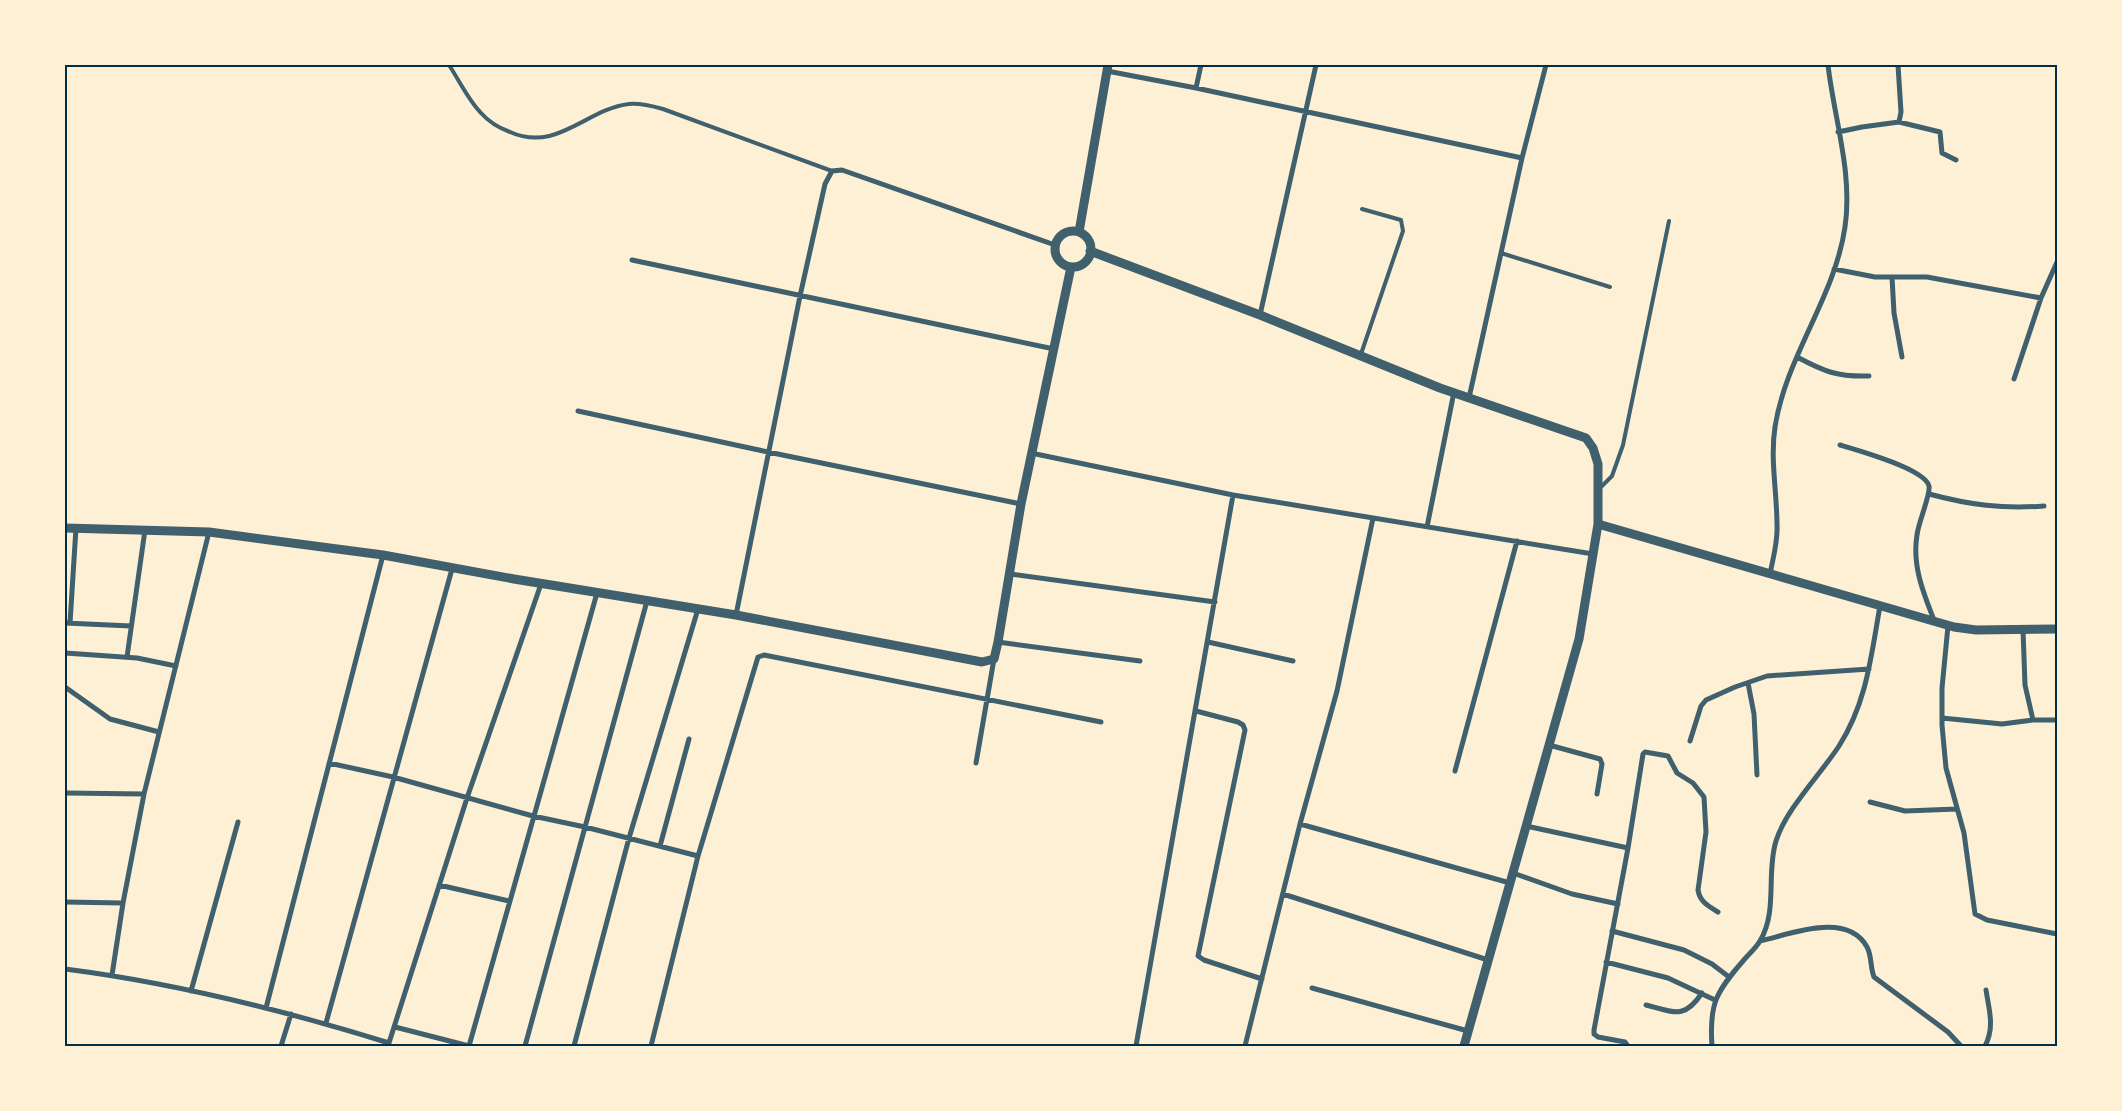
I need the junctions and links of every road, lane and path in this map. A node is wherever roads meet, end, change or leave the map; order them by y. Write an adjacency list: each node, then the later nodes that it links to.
1 (449, 65): 14 (lane)
2 (1201, 65): 8 (street)
3 (1316, 65): 9 (street)
4 (1546, 65): 12 (street)
5 (1828, 65): 11 (street)
6 (1898, 65): 10 (street)
7 (1107, 68): 8 (street); 17 (street)
8 (1196, 88): 9 (street)
9 (1305, 111): 12 (street); 29 (street)
10 (1899, 122): 11 (street); 13 (street)
11 (1838, 132): 24 (street)
12 (1522, 158): 20 (street)
13 (1956, 160)
14 (832, 171): 18 (street); 27 (street)
15 (1362, 209): 31 (lane)
16 (1669, 221): 42 (lane)
17 (1079, 232): 18 (street); 19 (street)
18 (1055, 245): 23 (street)
19 (1090, 251): 23 (street); 29 (street)
20 (1501, 253): 26 (lane); 37 (street)
21 (632, 260): 27 (street)
22 (2057, 262): 28 (street)
23 (1071, 267): 30 (street)
24 (1834, 269): 25 (street); 32 (street)
25 (1892, 277): 28 (street); 33 (street)
26 (1610, 287)
27 (800, 296): 30 (street); 40 (street)
28 (2040, 298): 35 (street)
29 (1260, 315): 31 (street)
30 (1054, 349): 41 (street)
31 (1360, 355): 36 (street)
32 (1797, 357): 34 (street); 59 (street)
33 (1902, 357)
34 (1869, 376)
35 (2014, 379)
36 (1454, 392): 37 (street); 49 (street)
37 (1469, 398): 42 (street)
38 (578, 411): 40 (street)
39 (1840, 445): 43 (street)
40 (768, 452): 45 (street); 66 (street)
41 (1031, 453): 44 (street); 45 (street)
42 (1598, 490): 48 (street)
43 (1929, 494): 46 (street); 67 (street)
44 (1234, 495): 47 (street); 63 (street)
45 (1021, 504): 58 (street)
46 (2044, 506)
47 (1373, 518): 49 (street); 107 (street)
48 (1598, 524): 55 (street); 59 (street)
49 (1428, 526): 54 (street)
50 (65, 528): 51 (street)
51 (76, 528): 52 (street); 68 (street)
52 (145, 530): 53 (street); 69 (street)
53 (209, 532): 56 (street); 80 (street)
54 (1517, 541): 55 (street); 96 (street)
55 (1593, 554): 93 (street)
56 (383, 555): 57 (street); 94 (street)
57 (452, 569): 60 (street); 98 (street)
58 (1010, 574): 63 (street); 73 (street)
59 (1770, 574): 64 (street)
60 (541, 584): 61 (street); 102 (street)
61 (597, 593): 62 (street); 105 (street)
62 (647, 601): 65 (street); 109 (street)
63 (1215, 602): 74 (street)
64 (1880, 606): 67 (street); 81 (street)
65 (698, 609): 66 (street); 110 (street)
66 (736, 615): 77 (street)
67 (1934, 622): 70 (street)
68 (68, 623): 69 (street)
69 (131, 626): 76 (street)
70 (1948, 626): 72 (street); 86 (street)
71 (2057, 629): 72 (street)
72 (2023, 630): 87 (street)
73 (998, 642): 77 (street); 78 (street)
74 (1208, 642): 79 (street); 85 (street)
75 (65, 653): 76 (street)
76 (127, 657): 80 (street)
77 (994, 659): 84 (street)
78 (1140, 661)
79 (1293, 662)
80 (176, 666): 90 (street)
81 (1868, 669): 82 (street); 125 (street)
82 (1748, 683): 92 (street); 97 (street)
83 (65, 687): 90 (street)
84 (988, 701): 89 (street); 95 (street); 113 (street)
85 (1196, 711): 131 (street); 148 (street)
86 (1942, 718): 87 (street); 104 (street)
87 (2033, 720): 88 (street)
88 (2057, 720)
89 (1100, 722)
90 (159, 732): 100 (street)
91 (689, 739): 111 (street)
92 (1690, 741)
93 (1549, 745): 101 (street); 108 (street)
94 (329, 763): 98 (street); 138 (street)
95 (976, 763)
96 (1455, 771)
97 (1757, 775)
98 (394, 777): 102 (street); 140 (street)
99 (65, 793): 100 (street)
100 (144, 794): 120 (street)
101 (1597, 794)
102 (467, 798): 105 (street); 116 (street)
103 (1870, 802): 104 (street)
104 (1957, 809): 124 (street)
105 (533, 816): 109 (street); 118 (street)
106 (238, 822): 134 (street)
107 (1300, 824): 115 (street); 117 (street)
108 (1526, 826): 112 (street); 114 (street)
109 (585, 827): 110 (street); 145 (street)
110 (629, 838): 111 (street); 146 (street)
111 (660, 846): 113 (street)
112 (1628, 848): 121 (street); 122 (street)
113 (698, 856): 147 (street)
114 (1513, 873): 115 (street); 121 (street)
115 (1510, 884): 126 (street)
116 (439, 885): 118 (street); 141 (street)
117 (1283, 894): 126 (street); 131 (street)
118 (509, 901): 141 (street)
119 (65, 902): 120 (street)
120 (123, 903): 129 (street)
121 (1618, 904): 123 (street)
122 (1718, 912)
123 (1612, 931): 127 (street); 130 (street)
124 (2057, 934)
125 (1760, 941): 130 (street); 153 (street)
126 (1488, 960): 142 (street)
127 (1606, 962): 135 (street); 151 (street)
128 (65, 969): 129 (street)
129 (112, 975): 134 (street)
130 (1729, 976): 136 (street)
131 (1262, 979): 149 (street)
132 (1312, 988): 142 (street)
133 (1986, 990): 154 (street)
134 (191, 991): 138 (street)
135 (1702, 993): 136 (street); 137 (street)
136 (1715, 1000): 152 (street)
137 (1646, 1005)
138 (266, 1008): 139 (street)
139 (291, 1014): 140 (street); 144 (street)
140 (326, 1023): 143 (street)
141 (395, 1027): 143 (street)
142 (1468, 1031): 150 (street)
143 (388, 1044)
144 (281, 1046)
145 (525, 1046)
146 (574, 1046)
147 (651, 1046)
148 (1136, 1046)
149 (1245, 1046)
150 (1464, 1046)
151 (1628, 1046)
152 (1712, 1046)
153 (1961, 1046)
154 (1985, 1046)

